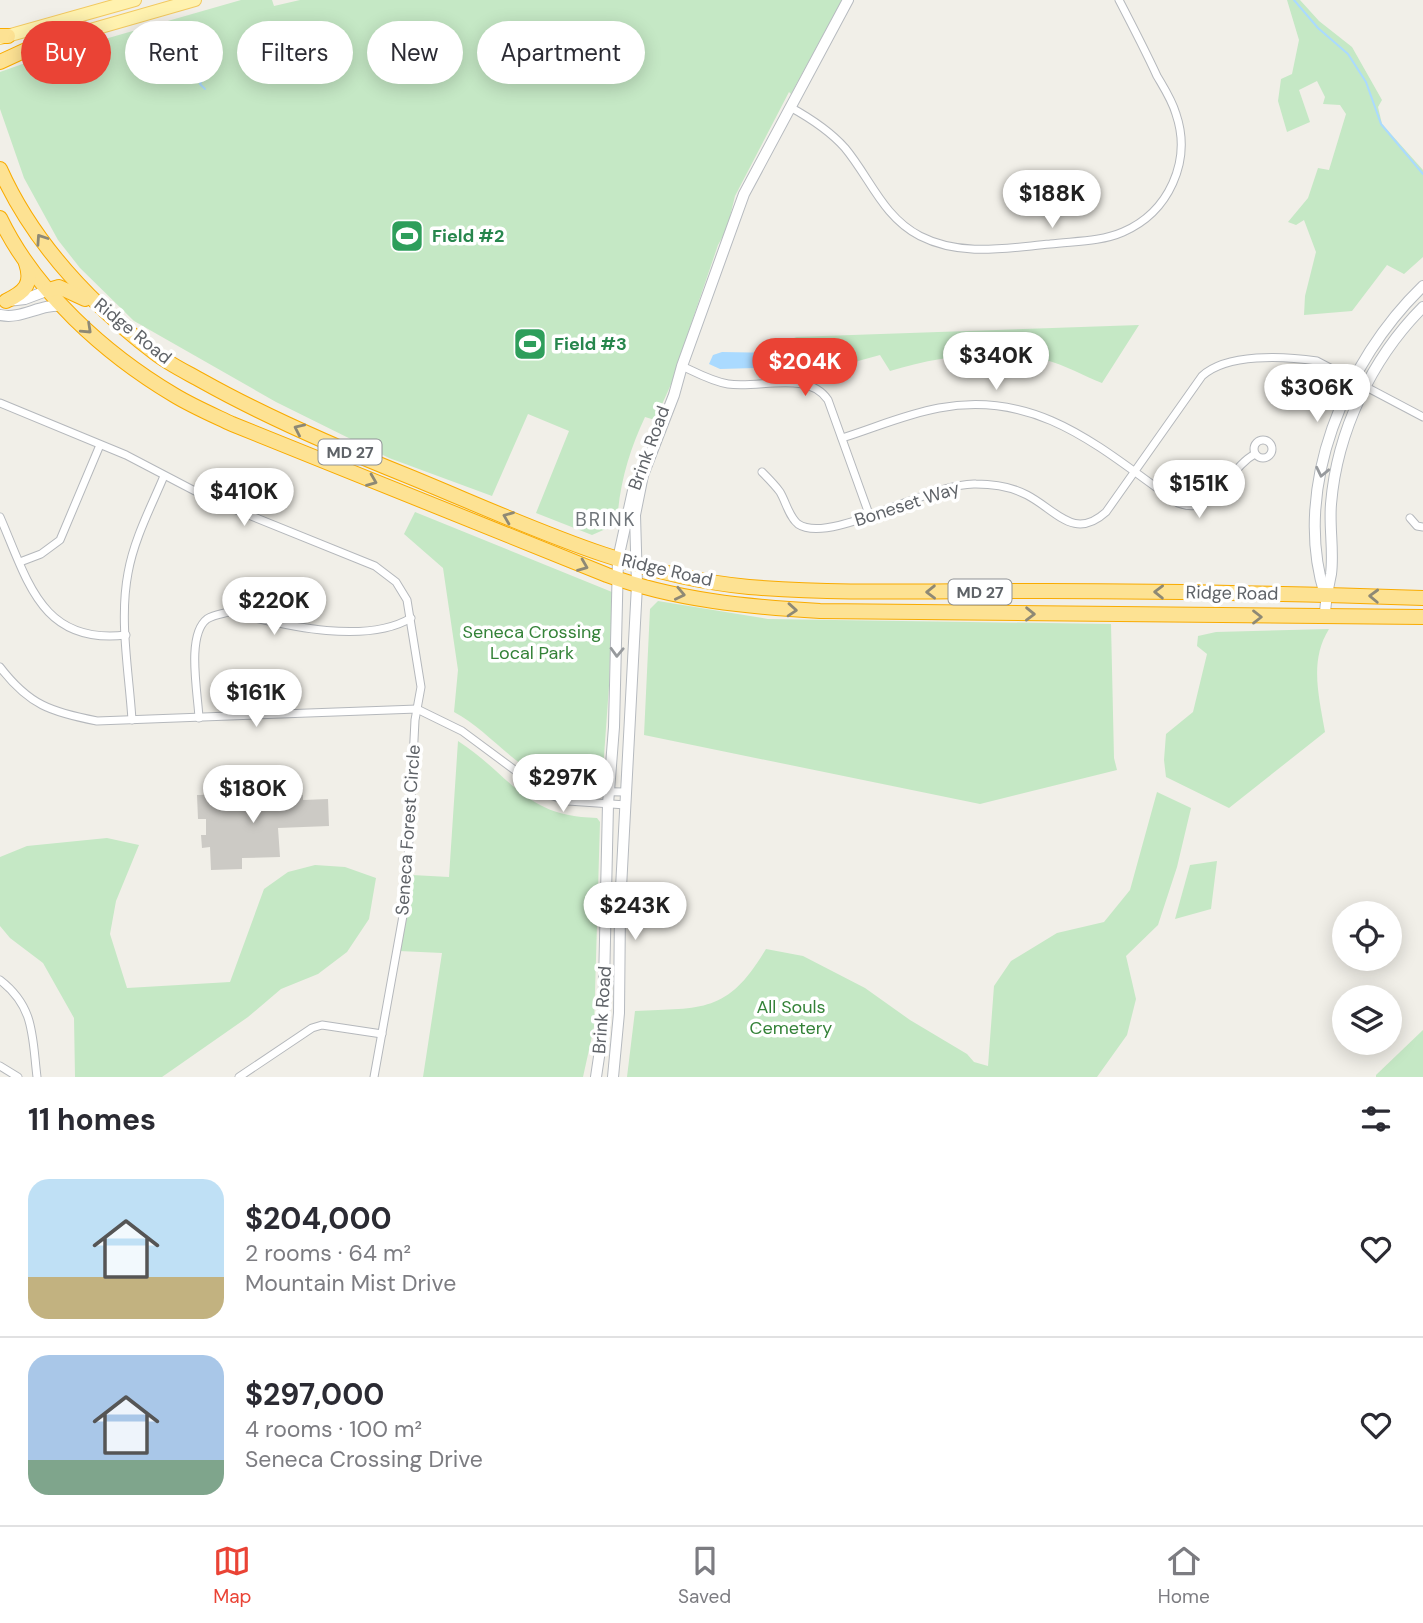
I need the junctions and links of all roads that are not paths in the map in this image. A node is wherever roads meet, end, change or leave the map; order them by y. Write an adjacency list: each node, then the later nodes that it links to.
1 (135, 0): 6 (main road)
2 (848, 0): 11 (main road, Brink Road)
3 (1119, 0): 11 (street)
4 (191, 1): 5 (main road)
5 (111, 23)
6 (3, 37)
7 (21, 49): 9 (main road)
8 (21, 52): 10 (highway)
9 (0, 55)
10 (0, 62)
11 (790, 107): 21 (main road, Brink Road)
12 (0, 169): 20 (highway, Ridge Road / MD 27, one-way to 12)
13 (0, 218): 14 (highway, Ridge Road / MD 27)
14 (23, 255): 16 (highway, Ridge Road / MD 27); 17 (highway)
15 (1423, 286): 22 (main road)
16 (49, 290): 17 (main road); 18 (highway, Ridge Road / MD 27); 20 (highway)
17 (2, 305): 18 (main road)
18 (64, 306): 39 (highway, Ridge Road / MD 27, one-way to 39)
19 (1423, 307): 23 (main road)
20 (102, 309): 36 (highway, Ridge Road / MD 27, one-way to 20)
21 (682, 366): 26 (street); 36 (main road, Brink Road); 38 (main road, Brink Road)
22 (1352, 378): 23 (street, Boneset Way); 30 (street, Boneset Way); 41 (main road, one-way to 41)
23 (1366, 386): 25 (street, Boneset Way); 41 (main road)
24 (0, 403): 27 (street, Seneca Forest Circle)
25 (1423, 417)
26 (842, 438): 30 (street); 32 (street)
27 (100, 445): 31 (street, Seneca Forest Circle); 37 (street)
28 (1255, 454): 30 (street)
29 (762, 472): 32 (street, Boneset Way)
30 (1133, 472): 32 (street, Boneset Way)
31 (164, 476): 45 (street, Seneca Forest Circle); 46 (street)
32 (869, 514)
33 (0, 517): 37 (street)
34 (1410, 518): 35 (street)
35 (1423, 527)
36 (618, 559): 38 (highway, Ridge Road / MD 27); 39 (main road, Brink Road)
37 (20, 562): 46 (street)
38 (636, 566): 40 (main road, Brink Road); 41 (highway, Ridge Road / MD 27, one-way to 38)
39 (617, 579): 40 (highway, Ridge Road / MD 27); 52 (main road, Brink Road, one-way to 52)
40 (636, 585): 43 (highway, Ridge Road / MD 27, one-way to 43); 51 (main road, Brink Road)
41 (1325, 594): 42 (highway, Ridge Road / MD 27, one-way to 41); 43 (main road)
42 (1423, 598)
43 (1325, 616): 44 (highway, Ridge Road / MD 27)
44 (1423, 617)
45 (411, 618): 48 (street, Seneca Forest Circle); 49 (street)
46 (126, 635): 50 (street)
47 (0, 667): 50 (street)
48 (417, 709): 49 (street); 52 (street); 55 (street, Seneca Forest Circle)
49 (199, 718): 50 (street)
50 (132, 720)
51 (626, 792): 52 (street); 53 (main road, Brink Road)
52 (608, 798): 53 (street); 61 (main road, Brink Road)
53 (625, 805): 62 (main road, Brink Road)
54 (0, 979): 58 (street)
55 (382, 1034): 59 (street); 60 (street, Seneca Forest Circle)
56 (0, 1066): 57 (street)
57 (18, 1077)
58 (37, 1077)
59 (239, 1077)
60 (374, 1077)
61 (596, 1077)
62 (612, 1077)

